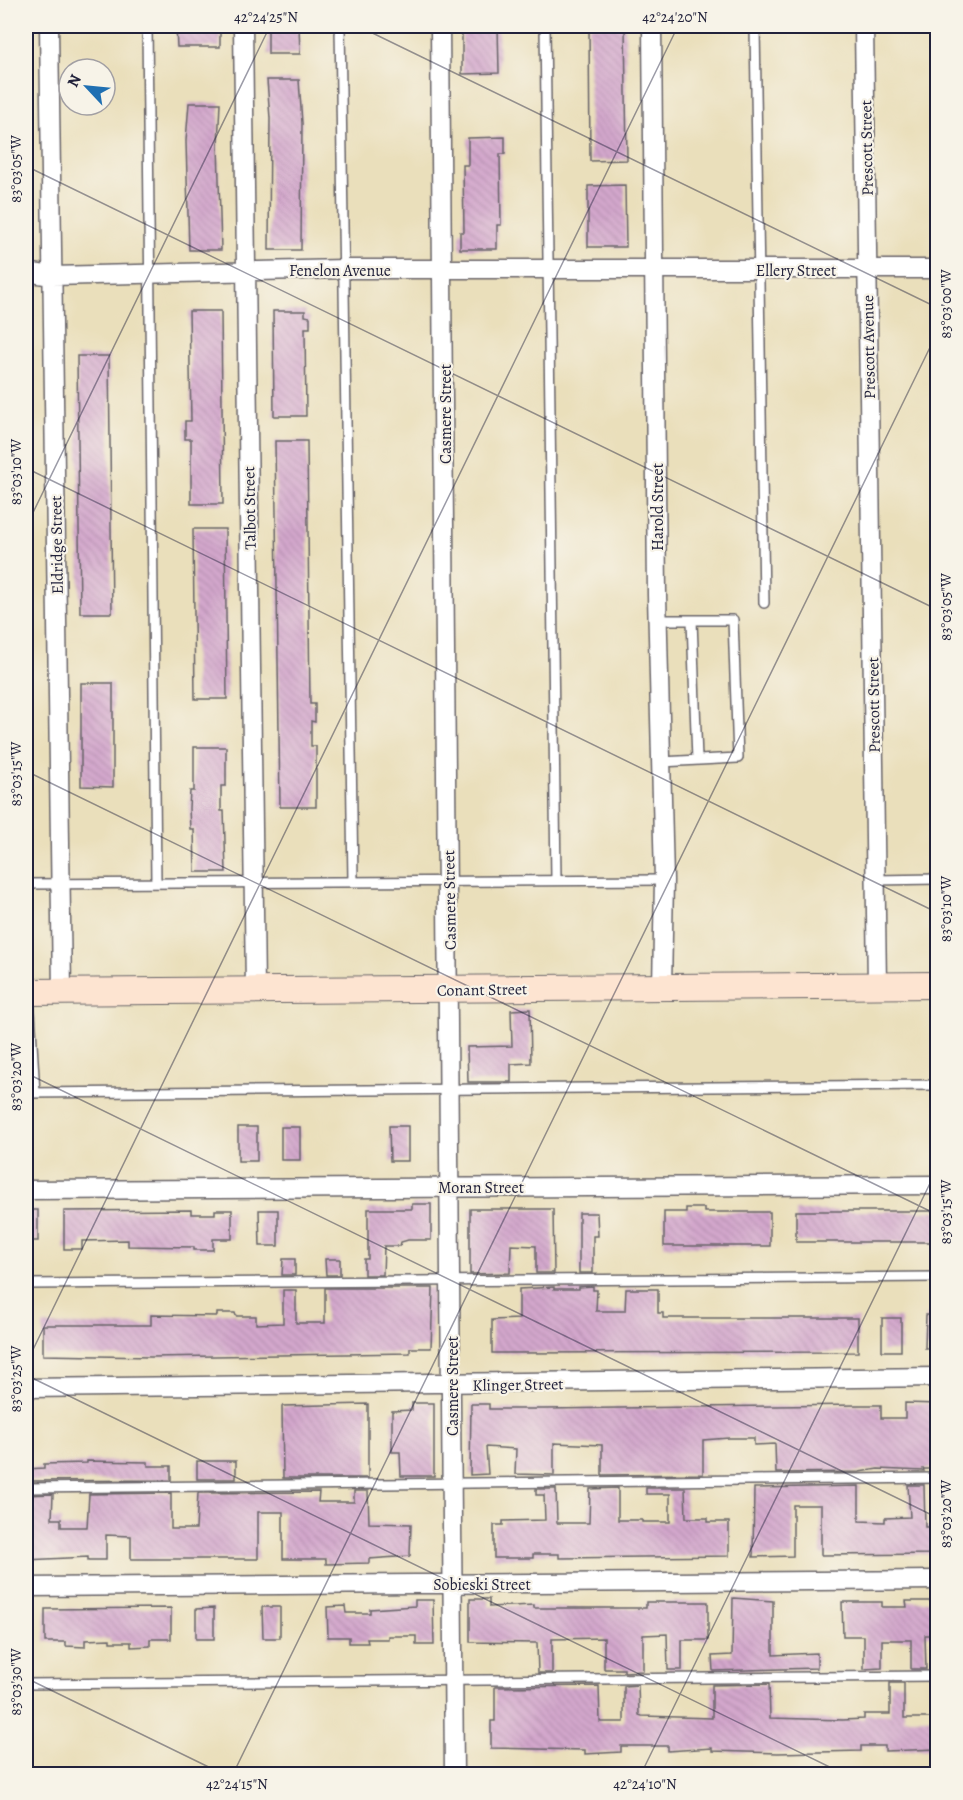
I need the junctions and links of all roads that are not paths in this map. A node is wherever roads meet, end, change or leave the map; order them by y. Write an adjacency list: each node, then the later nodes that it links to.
1 (49, 26): 20 (street, Eldridge Street)
2 (147, 26): 19 (lane)
3 (243, 26): 16 (street, Talbot Street)
4 (340, 26): 12 (lane)
5 (440, 26): 14 (street, Casmere Street)
6 (545, 26): 10 (lane)
7 (652, 26): 11 (street, Harold Street)
8 (755, 26): 17 (lane)
9 (864, 26): 15 (street, Prescott Street)
10 (548, 268): 11 (street, Fenelon Avenue); 14 (street, Fenelon Avenue); 29 (lane)
11 (654, 268): 17 (street, Ellery Street); 23 (street, Harold Street)
12 (344, 269): 14 (street, Fenelon Avenue); 16 (street, Fenelon Avenue); 32 (lane)
13 (938, 269): 15 (street, Ellery Street)
14 (443, 270): 28 (street, Casmere Street)
15 (867, 270): 17 (street, Ellery Street); 21 (street, Prescott Avenue)
16 (246, 271): 19 (street, Fenelon Avenue); 34 (street, Talbot Street)
17 (757, 271): 22 (lane)
18 (26, 272): 20 (street, Fenelon Avenue)
19 (151, 275): 20 (street, Fenelon Avenue); 33 (lane)
20 (52, 276): 36 (street, Eldridge Street)
21 (869, 424): 31 (street, Prescott Street)
22 (764, 603)
23 (658, 620): 24 (lane); 26 (street, Harold Street)
24 (692, 620): 25 (lane); 25 (lane)
25 (696, 760): 26 (lane)
26 (661, 762): 30 (street, Harold Street)
27 (938, 879): 31 (lane)
28 (448, 880): 29 (lane); 32 (lane); 40 (street, Casmere Street)
29 (556, 880): 30 (lane)
30 (664, 880): 39 (street, Harold Street)
31 (875, 880): 37 (street, Prescott Street)
32 (352, 881): 34 (lane)
33 (156, 883): 34 (lane); 36 (lane)
34 (254, 883): 41 (street, Talbot Street)
35 (26, 884): 36 (lane)
36 (60, 884): 43 (street, Eldridge Street)
37 (877, 986): 38 (main road, Conant Street); 39 (main road, Conant Street)
38 (938, 986)
39 (662, 987): 40 (main road, Conant Street)
40 (450, 989): 41 (main road, Conant Street); 45 (street, Casmere Street)
41 (255, 990): 43 (main road, Conant Street)
42 (27, 992): 43 (main road, Conant Street); 46 (lane)
43 (62, 992)
44 (938, 1085): 45 (lane)
45 (451, 1089): 46 (lane); 48 (street, Casmere Street)
46 (30, 1093)
47 (938, 1185): 48 (street, Moran Street)
48 (451, 1187): 49 (street, Moran Street); 51 (street, Casmere Street)
49 (26, 1190)
50 (938, 1277): 51 (lane)
51 (452, 1282): 52 (lane); 54 (street, Casmere Street)
52 (26, 1284)
53 (938, 1377): 54 (street, Klinger Street)
54 (452, 1385): 55 (street, Klinger Street); 57 (street, Casmere Street)
55 (26, 1388)
56 (938, 1478): 57 (lane)
57 (453, 1484): 58 (lane); 60 (street, Casmere Street)
58 (26, 1488)
59 (938, 1580): 60 (street, Sobieski Street)
60 (453, 1584): 61 (street, Sobieski Street); 63 (street, Casmere Street)
61 (26, 1587)
62 (938, 1676): 63 (lane)
63 (454, 1681): 64 (lane); 65 (street, Casmere Street)
64 (26, 1684)
65 (454, 1774)

